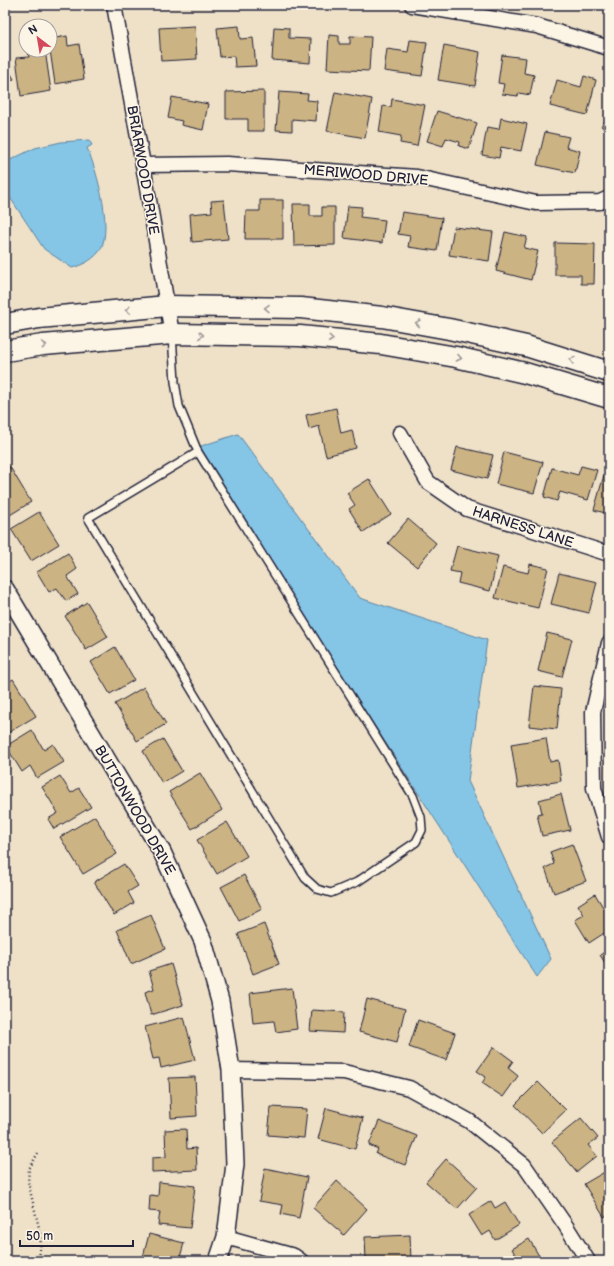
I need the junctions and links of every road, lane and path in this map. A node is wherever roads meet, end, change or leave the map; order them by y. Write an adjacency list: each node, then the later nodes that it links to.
1 (114, 5): 4 (street, BRIARWOOD DRIVE)
2 (412, 5): 3 (street)
3 (609, 48)
4 (143, 165): 5 (street, MERIWOOD DRIVE); 6 (street, BRIARWOOD DRIVE)
5 (609, 198)
6 (167, 306): 7 (main road, one-way to 7); 8 (street, BRIARWOOD DRIVE); 10 (main road, one-way to 6)
7 (5, 324)
8 (172, 334): 9 (main road, one-way to 8); 11 (main road, one-way to 11); 13 (lane)
9 (5, 351)
10 (609, 372)
11 (609, 398)
12 (400, 433): 14 (street, HARNESS LANE)
13 (198, 452): 13 (lane)
14 (609, 554)
15 (5, 589): 18 (street, BUTTONWOOD DRIVE)
16 (609, 643): 17 (street)
17 (609, 837)
18 (231, 1070): 20 (street, BUTTONWOOD DRIVE); 24 (street)
19 (38, 1153): 21 (path)
20 (226, 1237): 22 (street, BUTTONWOOD DRIVE); 23 (street)
21 (39, 1261)
22 (218, 1261)
23 (301, 1261)
24 (588, 1261)

